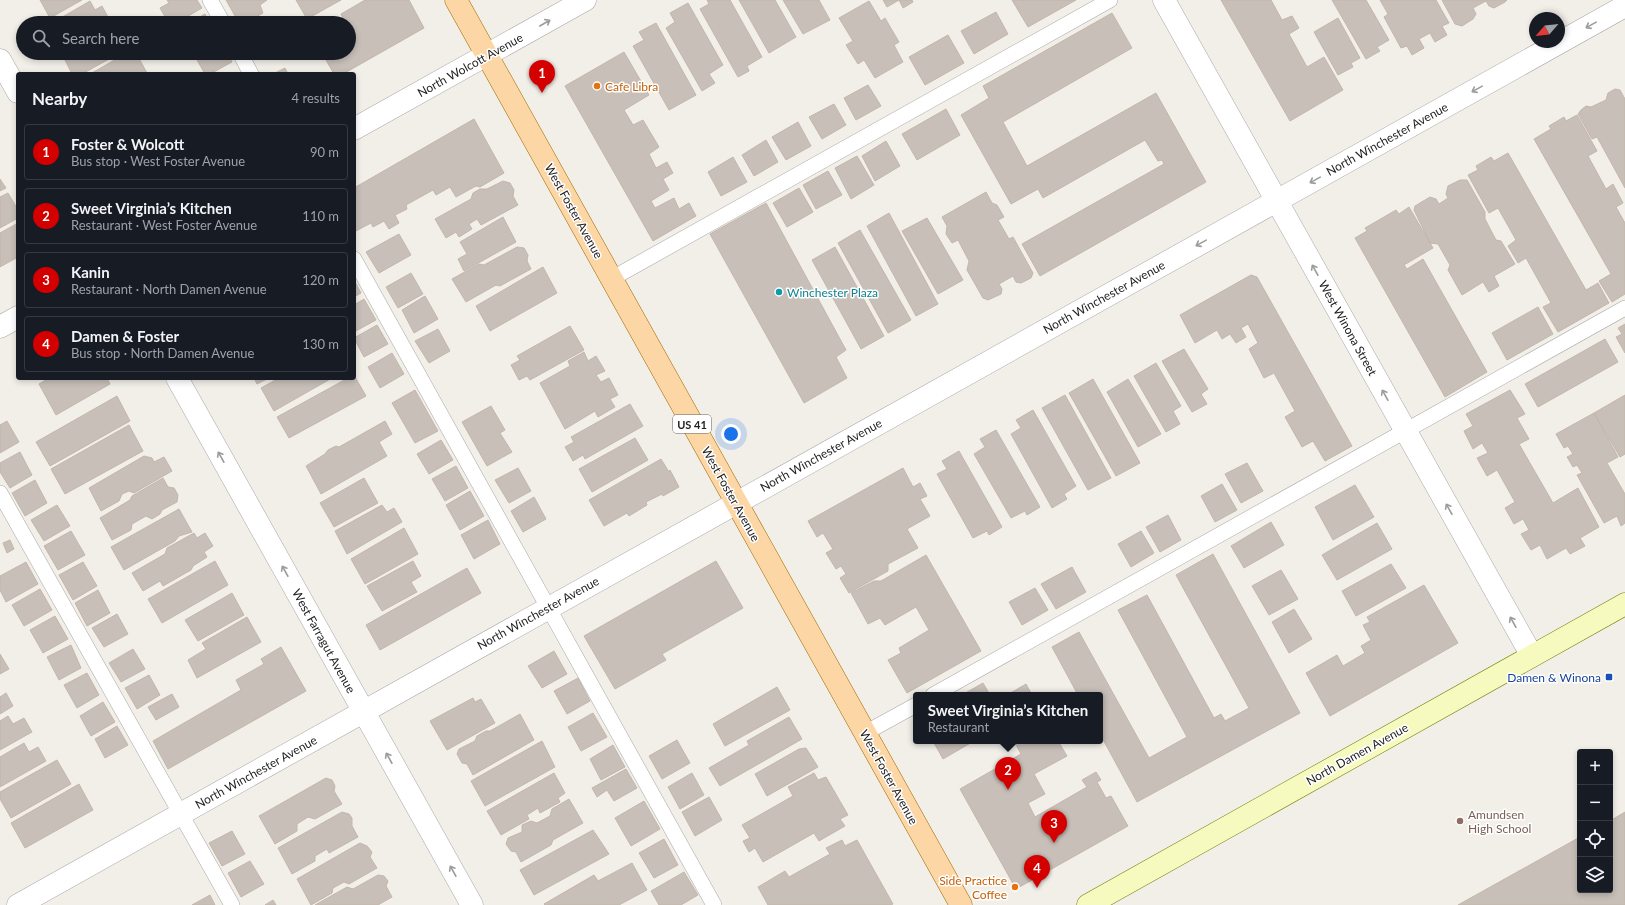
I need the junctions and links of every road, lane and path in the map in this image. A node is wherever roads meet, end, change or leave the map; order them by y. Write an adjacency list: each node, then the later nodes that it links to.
1 (210, 0): 7 (lane)
2 (456, 0): 8 (main road, West Foster Avenue / US 41)
3 (585, 0): 8 (street, North Wolcott Avenue, one-way to 3)
4 (1110, 0): 16 (lane)
5 (1164, 0): 14 (street, West Winona Street)
6 (1625, 6): 14 (street, North Winchester Avenue, one-way to 14)
7 (219, 16)
8 (487, 56): 13 (street, North Wolcott Avenue); 16 (main road, West Foster Avenue / US 41)
9 (0, 60): 12 (street)
10 (244, 60): 11 (lane)
11 (250, 72)
12 (16, 88)
13 (356, 128)
14 (1276, 201): 21 (street, West Winona Street, one-way to 14); 23 (street, North Winchester Avenue, one-way to 23)
15 (356, 263): 25 (lane)
16 (611, 279): 23 (main road, West Foster Avenue / US 41)
17 (1625, 308): 21 (lane)
18 (16, 318): 19 (street)
19 (0, 327)
20 (178, 380): 29 (street, West Farragut Avenue, one-way to 20)
21 (1405, 430): 26 (street, West Winona Street, one-way to 21); 27 (lane)
22 (0, 493): 31 (lane)
23 (736, 503): 25 (street, North Winchester Avenue); 30 (main road, West Foster Avenue / US 41)
24 (1625, 604): 26 (main road, North Damen Avenue)
25 (548, 608): 29 (street, North Winchester Avenue); 35 (lane)
26 (1532, 656): 37 (main road, North Damen Avenue)
27 (938, 692)
28 (913, 706): 30 (lane)
29 (364, 711): 31 (street, North Winchester Avenue); 34 (street, West Farragut Avenue, one-way to 29)
30 (865, 734): 36 (main road, West Foster Avenue / US 41)
31 (181, 814): 32 (street, North Winchester Avenue); 33 (lane)
32 (18, 905)
33 (232, 905)
34 (472, 905)
35 (714, 905)
36 (960, 905)
37 (1088, 905)

